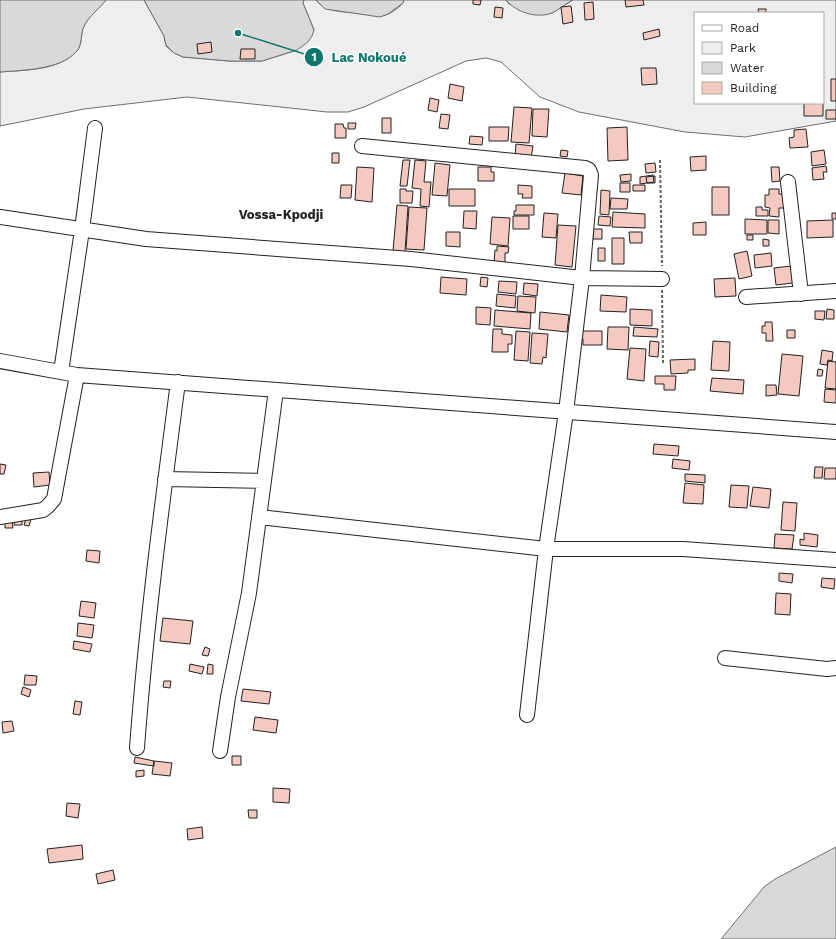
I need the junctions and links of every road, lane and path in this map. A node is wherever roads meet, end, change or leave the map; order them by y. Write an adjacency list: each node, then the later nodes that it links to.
1 (95, 128): 6 (street)
2 (362, 146): 7 (street)
3 (660, 160): 8 (path)
4 (788, 182): 10 (street)
5 (0, 217): 6 (street)
6 (82, 230): 7 (street); 14 (street)
7 (582, 278): 8 (street); 18 (street)
8 (662, 278): 13 (path)
9 (836, 291): 10 (street)
10 (801, 294): 11 (street)
11 (746, 297)
12 (0, 361): 14 (street)
13 (663, 363)
14 (61, 372): 15 (street)
15 (77, 375): 16 (street); 22 (street)
16 (178, 382): 17 (street); 20 (street)
17 (276, 390): 18 (street); 21 (street)
18 (566, 412): 19 (street); 24 (street)
19 (836, 432)
20 (165, 479): 21 (street); 29 (street)
21 (263, 481): 23 (street)
22 (0, 517)
23 (259, 517): 24 (street); 30 (street)
24 (546, 549): 25 (street); 28 (street)
25 (836, 560)
26 (725, 658): 27 (street)
27 (836, 668)
28 (527, 715)
29 (137, 748)
30 (220, 751)

